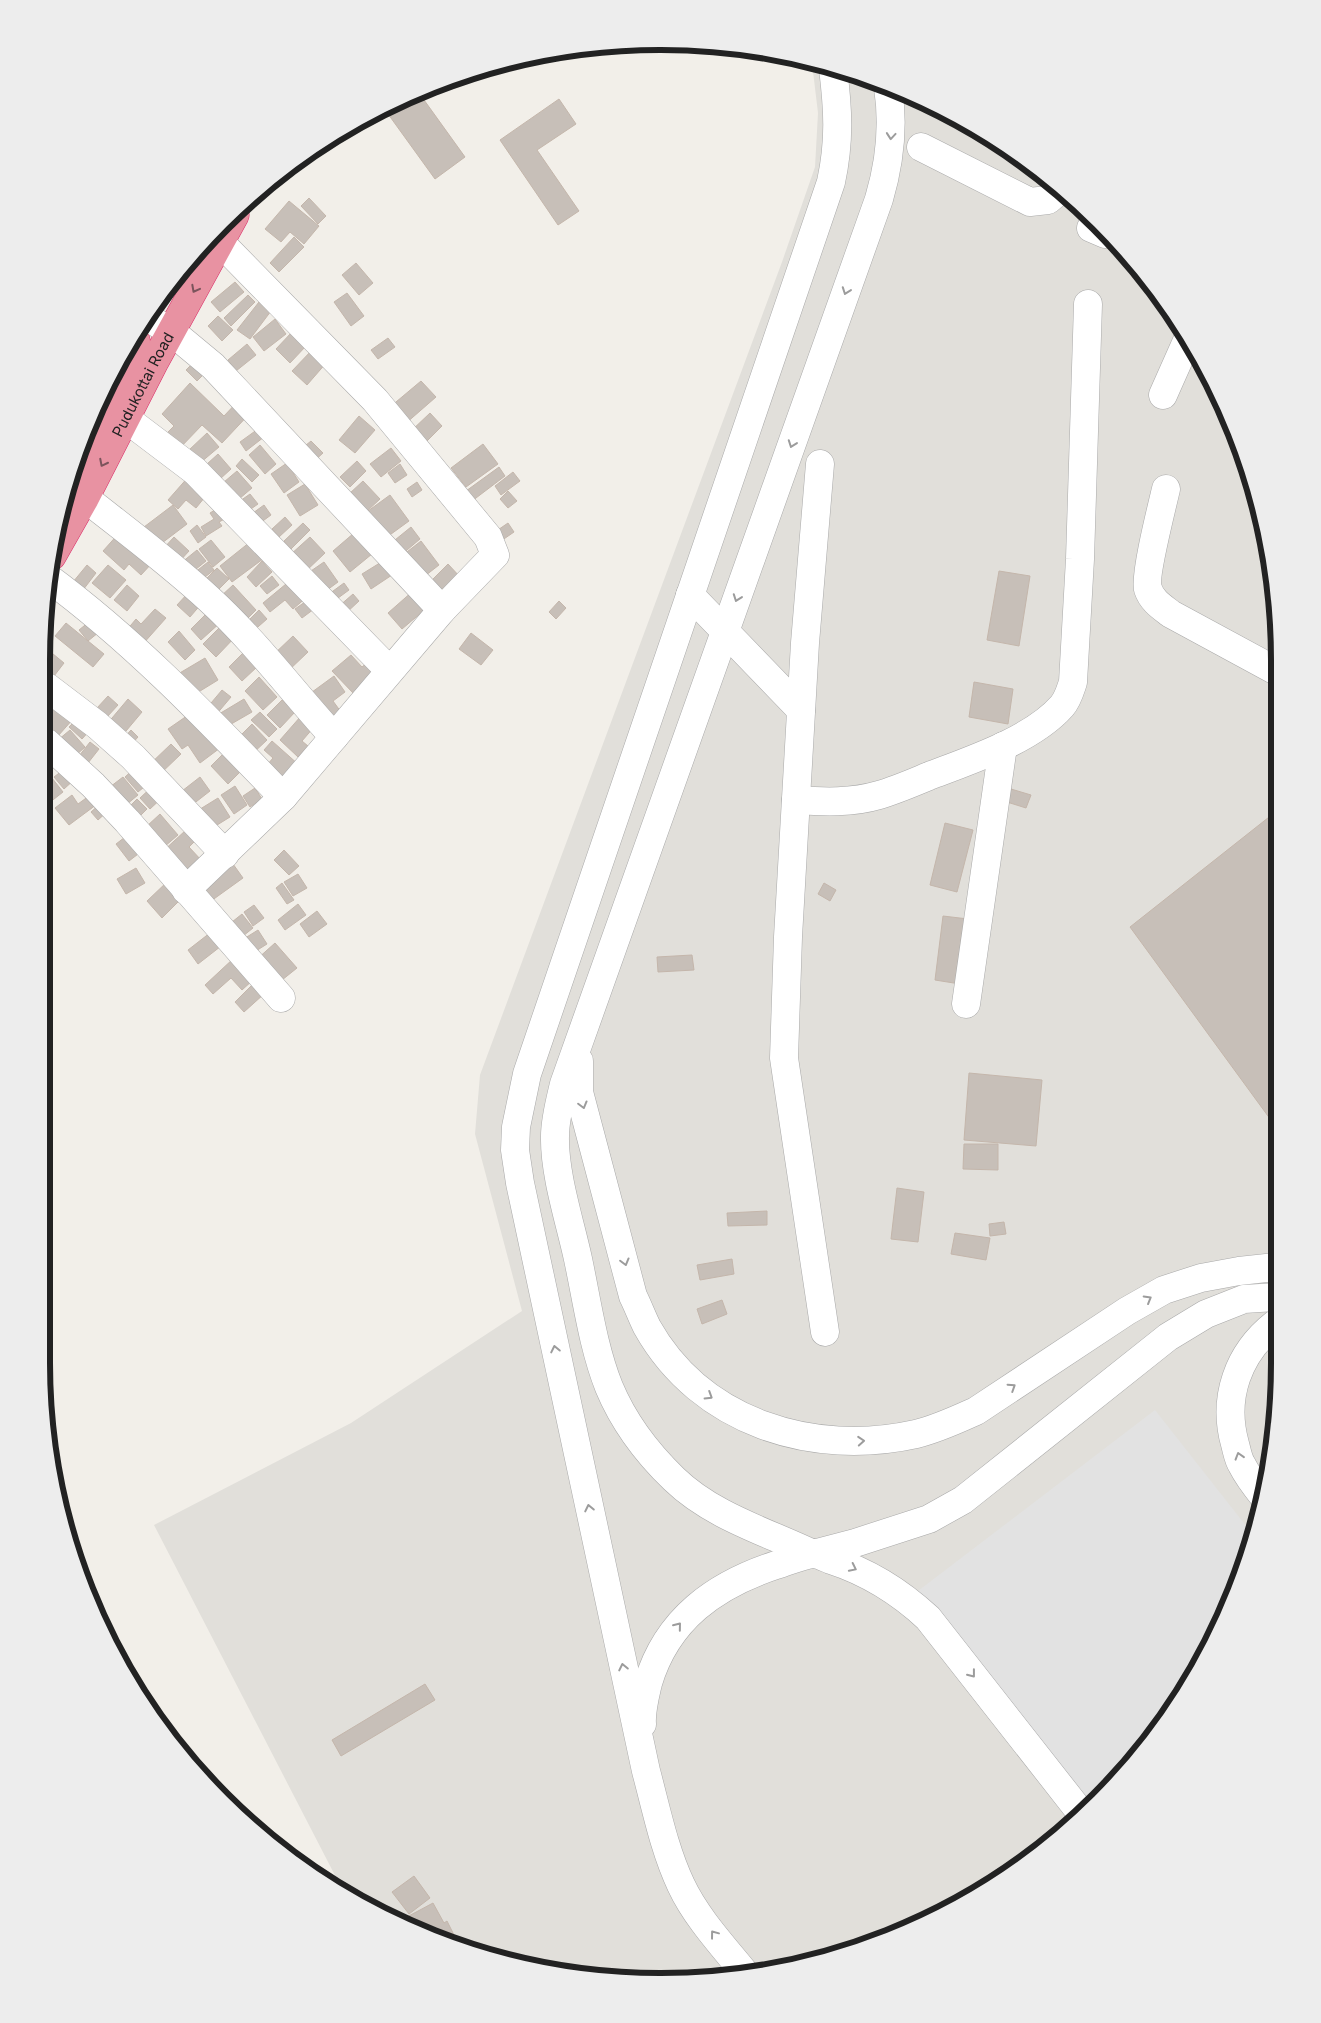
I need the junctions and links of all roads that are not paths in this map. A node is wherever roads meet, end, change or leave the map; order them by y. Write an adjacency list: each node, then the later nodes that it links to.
1 (834, 75): 17 (street)
2 (889, 94): 19 (street, one-way to 19)
3 (922, 146): 4 (street)
4 (1054, 195)
5 (225, 234): 6 (highway, Pudukottai Road)
6 (220, 242): 8 (highway, Pudukottai Road, one-way to 8); 18 (street)
7 (1088, 304): 26 (street)
8 (161, 326): 11 (highway, Pudukottai Road); 18 (street)
9 (1184, 347): 10 (street)
10 (1163, 395)
11 (126, 418): 14 (highway, Pudukottai Road, one-way to 14); 21 (street)
12 (820, 464): 23 (street)
13 (1166, 489): 20 (street)
14 (85, 498): 15 (highway, Pudukottai Road); 24 (street)
15 (63, 537)
16 (55, 583): 27 (street)
17 (690, 595): 19 (street); 42 (street, one-way to 17)
18 (442, 610): 21 (street)
19 (726, 631): 23 (street); 33 (street)
20 (1271, 668)
21 (389, 670): 24 (street)
22 (50, 689): 29 (street)
23 (801, 710): 28 (street)
24 (334, 737): 27 (street)
25 (50, 746): 30 (street)
26 (1003, 746): 28 (street); 32 (street)
27 (283, 796): 29 (street)
28 (796, 800): 39 (street)
29 (225, 854): 30 (street)
30 (186, 890): 31 (street)
31 (281, 998)
32 (966, 1004)
33 (586, 1022): 34 (street, one-way to 34); 41 (street)
34 (1271, 1267)
35 (1271, 1276): 37 (street)
36 (1271, 1297): 37 (street)
37 (1244, 1299): 41 (street)
38 (1271, 1328): 40 (street, one-way to 38)
39 (825, 1332)
40 (1258, 1488)
41 (813, 1554): 42 (street, one-way to 41); 43 (street, one-way to 43)
42 (646, 1771): 44 (street, one-way to 42)
43 (1077, 1808)
44 (741, 1968)

